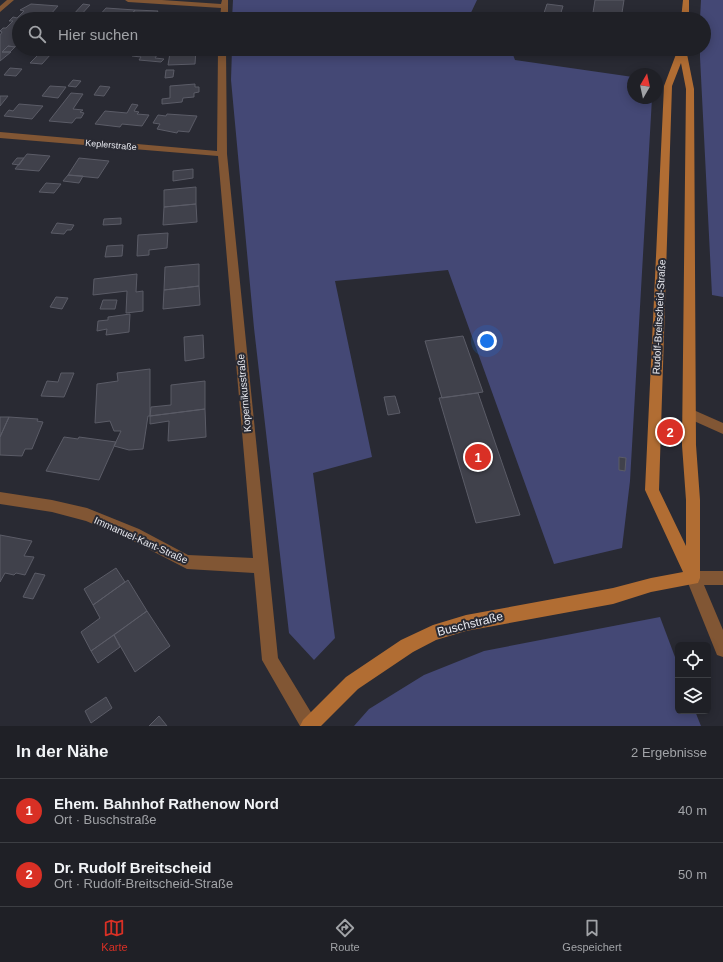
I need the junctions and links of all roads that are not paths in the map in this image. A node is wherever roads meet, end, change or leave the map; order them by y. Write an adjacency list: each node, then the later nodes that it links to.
1 (11, 0): 5 (street)
2 (128, 0): 4 (street)
3 (686, 0): 6 (street)
4 (224, 3)
5 (0, 10)
6 (685, 12)
7 (222, 56): 11 (street, Kopernikusstraße)
8 (679, 56): 16 (street, Rudolf-Breitscheid-Straße)
9 (683, 56): 12 (street, Rudolf-Breitscheid-Straße)
10 (0, 135): 11 (street, Keplerstraße)
11 (222, 154): 15 (street, Kopernikusstraße)
12 (689, 412): 13 (street); 16 (street, Rudolf-Breitscheid-Straße)
13 (723, 429)
14 (0, 498): 15 (street, Immanuel-Kant-Straße)
15 (260, 566): 19 (street, Kopernikusstraße)
16 (692, 578): 17 (street); 18 (street); 19 (street, Buschstraße)
17 (723, 578)
18 (723, 649)
19 (309, 726)

